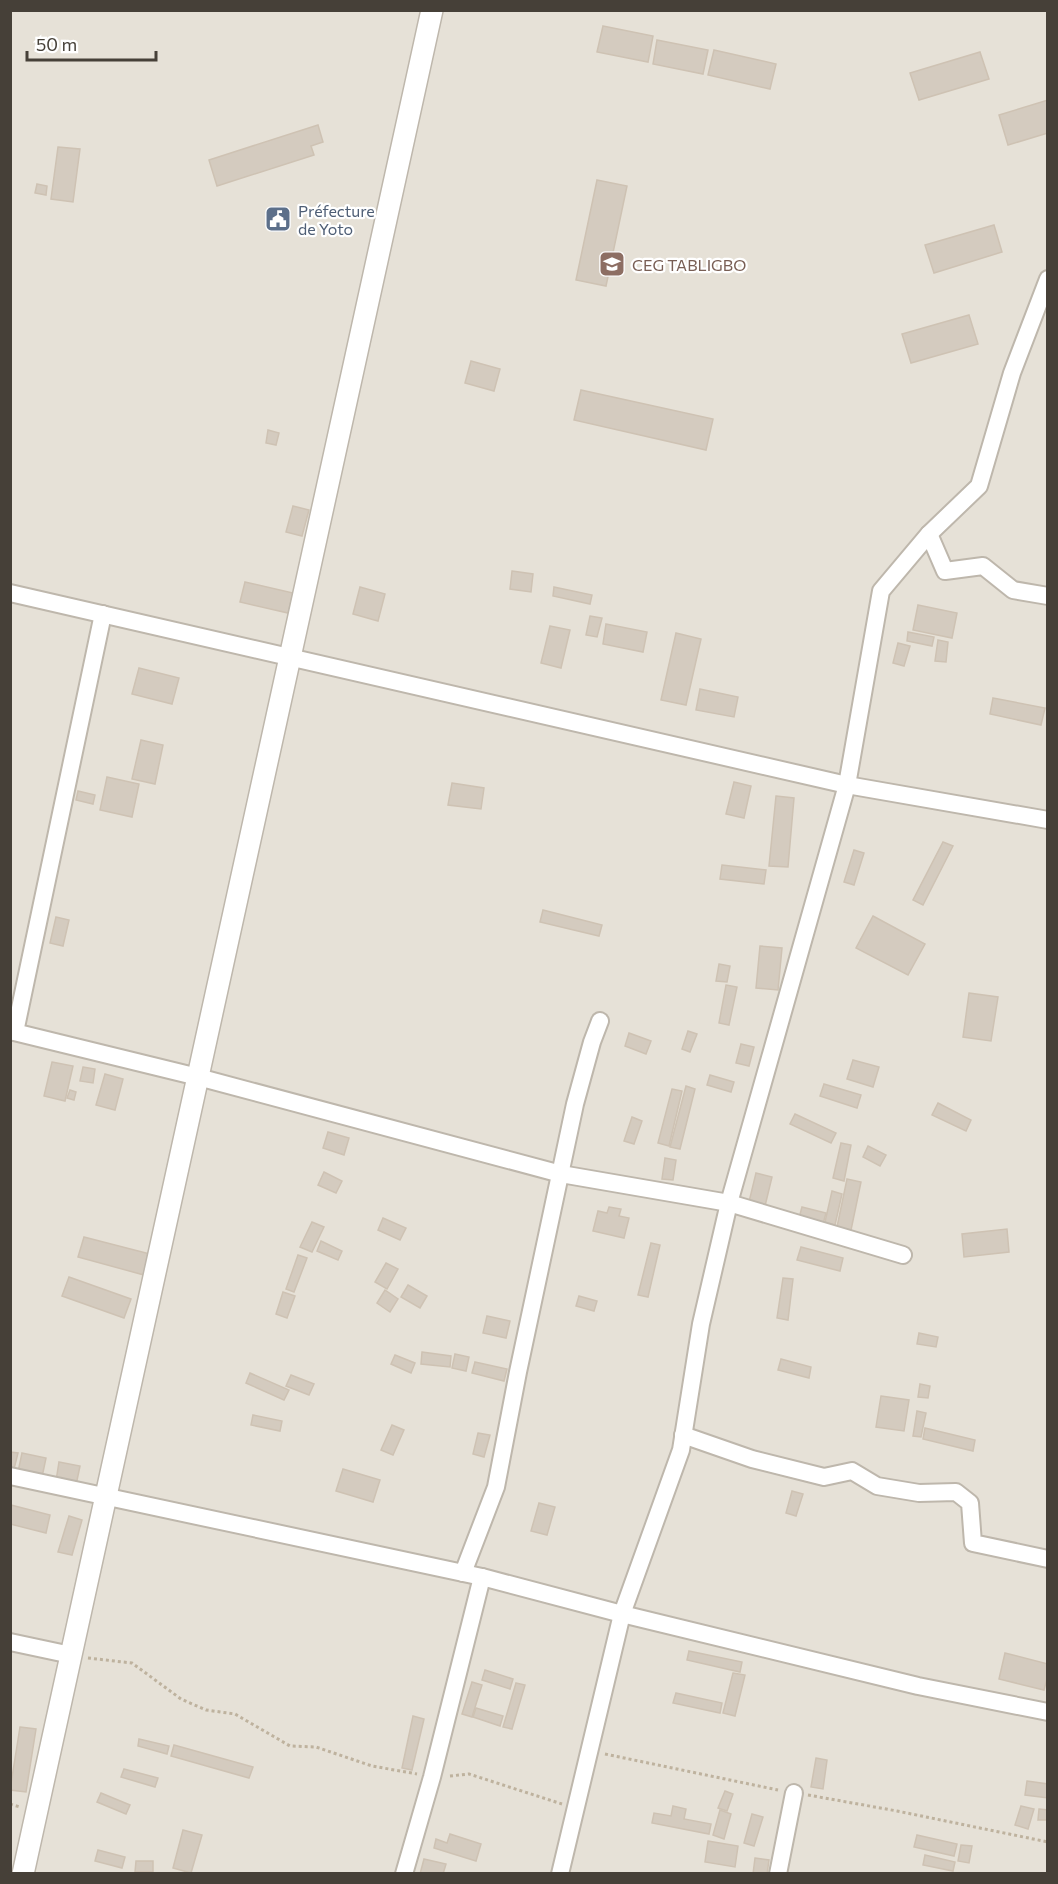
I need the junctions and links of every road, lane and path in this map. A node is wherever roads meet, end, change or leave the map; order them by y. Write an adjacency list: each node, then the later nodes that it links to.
1 (432, 10): 7 (street)
2 (1047, 279): 3 (street)
3 (929, 534): 5 (street); 8 (street)
4 (10, 593): 6 (street)
5 (1047, 596)
6 (103, 614): 7 (street); 11 (street)
7 (290, 656): 8 (street); 12 (street)
8 (847, 785): 9 (street); 14 (street)
9 (1047, 820)
10 (600, 1021): 13 (street)
11 (13, 1031): 12 (street)
12 (198, 1077): 13 (street); 18 (street)
13 (561, 1174): 14 (street); 20 (street)
14 (729, 1203): 15 (street); 16 (street)
15 (903, 1255)
16 (683, 1435): 19 (street); 22 (street)
17 (10, 1476): 18 (street)
18 (106, 1495): 20 (street); 24 (street)
19 (1047, 1559)
20 (464, 1573): 21 (street)
21 (482, 1577): 22 (street); 27 (street)
22 (622, 1614): 25 (street); 26 (street)
23 (10, 1642): 24 (street)
24 (71, 1655): 27 (path); 31 (street)
25 (1047, 1712)
26 (589, 1751): 28 (path); 29 (street)
27 (432, 1777): 29 (path); 32 (street)
28 (794, 1793): 30 (path); 34 (street)
29 (575, 1809): 33 (street)
30 (1047, 1842)
31 (23, 1874)
32 (404, 1874)
33 (560, 1874)
34 (778, 1874)

